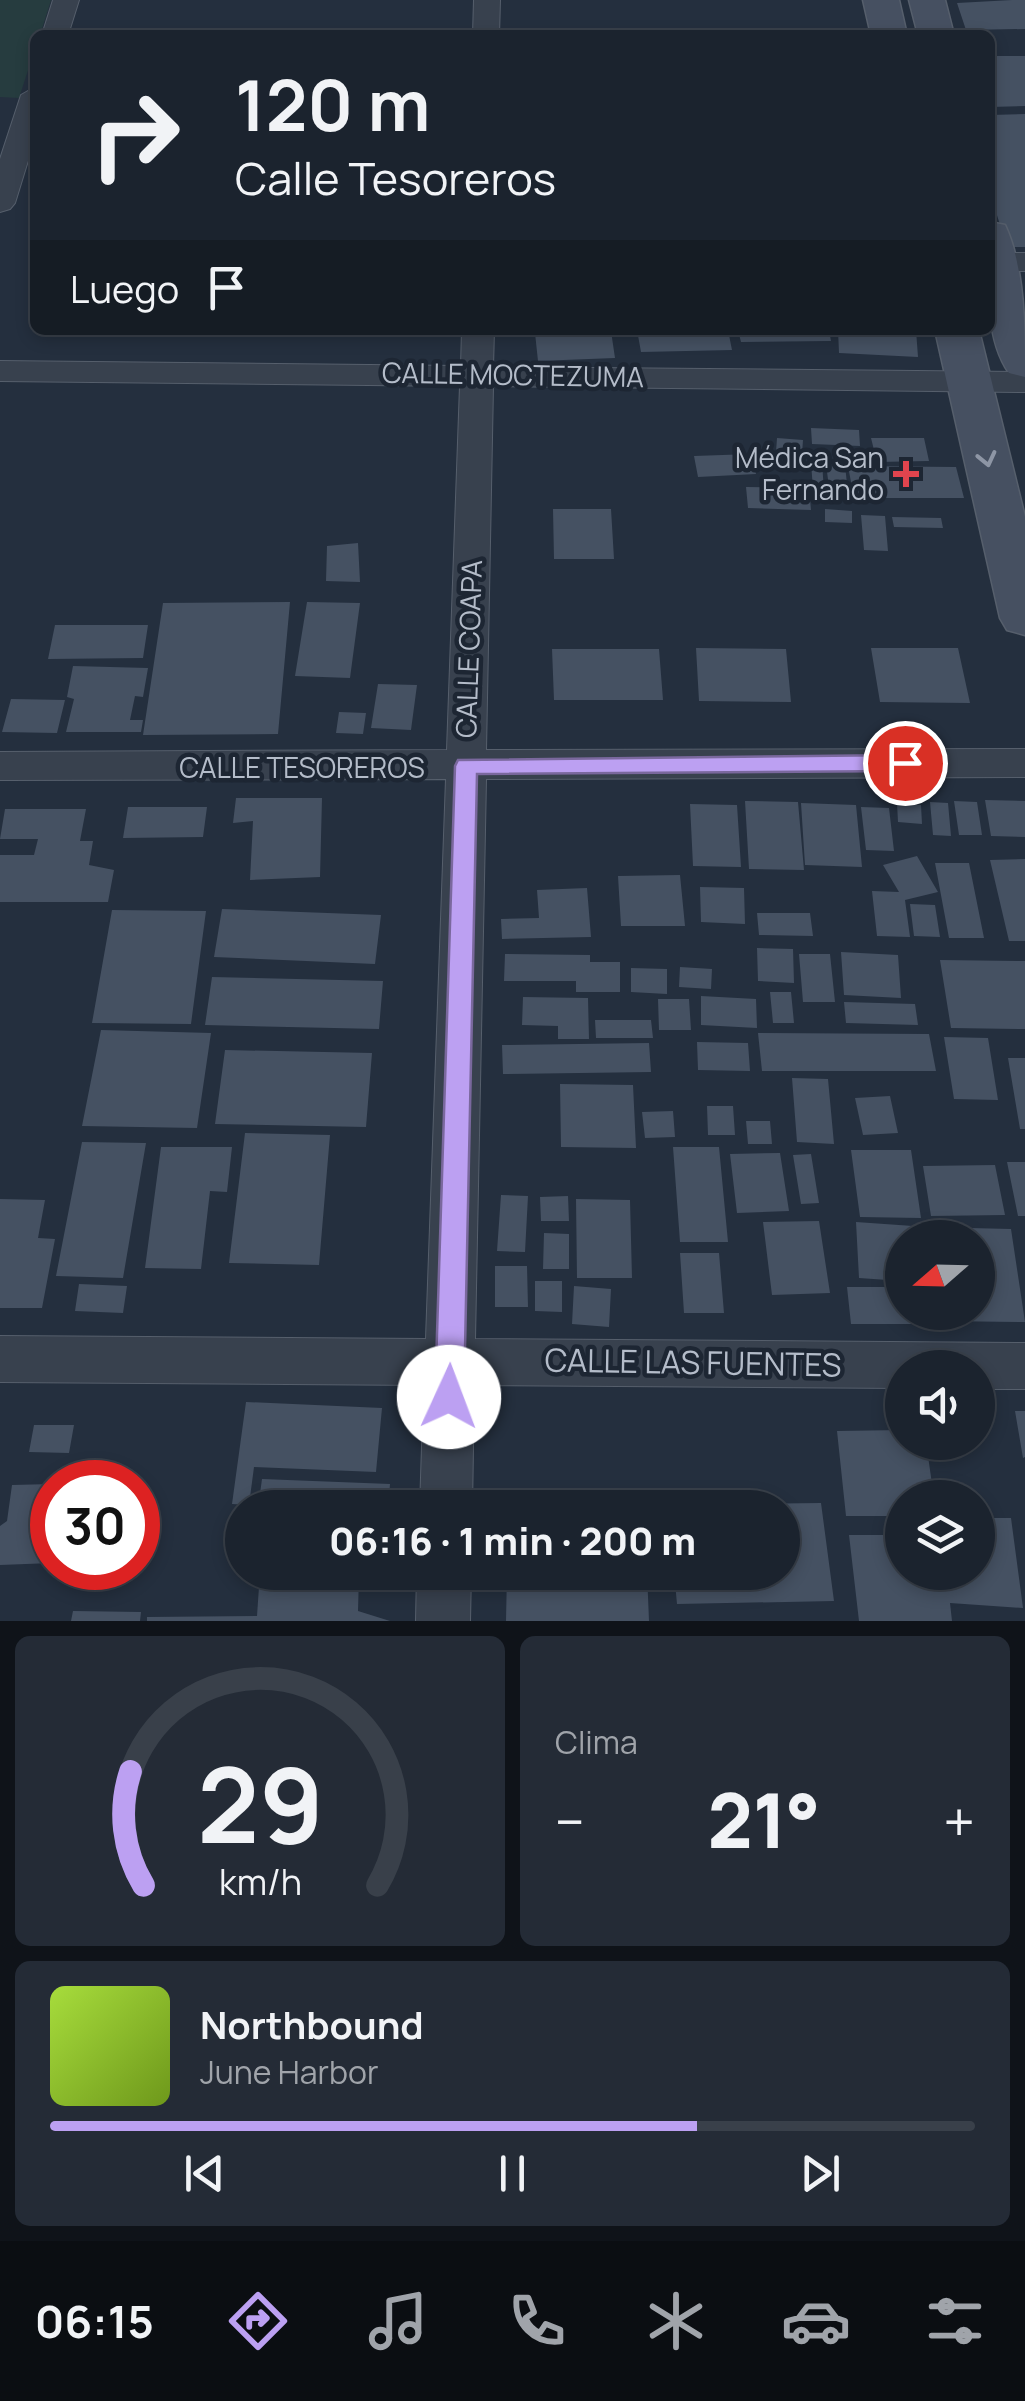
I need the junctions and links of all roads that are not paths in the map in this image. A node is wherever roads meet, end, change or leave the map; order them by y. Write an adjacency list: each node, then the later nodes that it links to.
1 (66, 0): 5 (street)
2 (488, 0): 6 (street)
3 (881, 0): 7 (main road)
4 (927, 0): 8 (main road)
5 (57, 30)
6 (486, 30)
7 (888, 30)
8 (935, 30)
9 (30, 101): 10 (street)
10 (0, 104)
11 (30, 113): 12 (street)
12 (0, 204)
13 (1001, 255): 16 (main road)
14 (478, 335): 18 (street, CALLE COAPA)
15 (958, 335): 19 (main road)
16 (1025, 364)
17 (0, 371): 18 (street, CALLE MOCTEZUMA)
18 (477, 374): 19 (street, CALLE MOCTEZUMA); 24 (street, CALLE COAPA)
19 (968, 382): 20 (street, CALLE MOCTEZUMA); 21 (main road, one-way to 21)
20 (1025, 382)
21 (1025, 618)
22 (1025, 762): 24 (street, CALLE TESOREROS)
23 (0, 766): 24 (street, CALLE TESOREROS)
24 (466, 766): 26 (street, CALLE COAPA)
25 (0, 1359): 26 (street, CALLE LAS FUENTES)
26 (450, 1360): 27 (street, CALLE LAS FUENTES); 28 (street, CALLE COAPA)
27 (1025, 1366)
28 (446, 1490)
29 (444, 1590): 30 (street)
30 (443, 1621)

